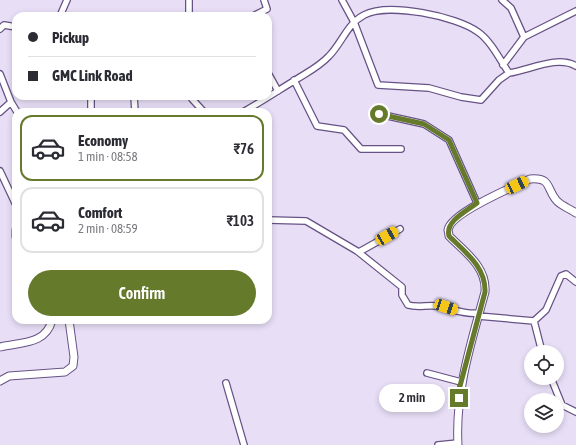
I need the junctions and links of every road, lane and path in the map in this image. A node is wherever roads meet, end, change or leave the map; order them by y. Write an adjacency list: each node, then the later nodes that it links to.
1 (67, 0): 7 (street)
2 (189, 0): 8 (street)
3 (264, 0): 9 (street)
4 (342, 0): 10 (street)
5 (502, 0): 13 (street)
6 (576, 11): 13 (street)
7 (62, 12)
8 (189, 12)
9 (261, 12)
10 (354, 22): 14 (street); 16 (street); 19 (street)
11 (12, 26): 12 (street)
12 (0, 29)
13 (524, 38): 14 (street)
14 (503, 65): 16 (street)
15 (576, 66): 16 (street)
16 (509, 73)
17 (0, 74): 24 (street)
18 (272, 80): 20 (street)
19 (294, 80): 20 (street); 30 (street)
20 (278, 91): 21 (street)
21 (272, 94)
22 (193, 100): 26 (street)
23 (263, 100): 27 (street)
24 (12, 102): 25 (street); 28 (street)
25 (15, 108)
26 (200, 108)
27 (249, 108)
28 (0, 112)
29 (379, 114): 33 (street)
30 (401, 149)
31 (0, 171): 32 (street)
32 (12, 196)
33 (477, 203): 34 (street); 39 (street)
34 (576, 213)
35 (272, 220): 37 (street)
36 (400, 229): 37 (street)
37 (359, 252): 39 (street)
38 (576, 282): 40 (street)
39 (479, 314): 40 (street); 47 (street)
40 (534, 321): 43 (street)
41 (51, 324): 44 (street)
42 (70, 324): 46 (street)
43 (540, 345)
44 (0, 347)
45 (427, 373): 47 (street)
46 (0, 381)
47 (461, 382): 51 (street)
48 (226, 383): 52 (street)
49 (554, 385): 50 (street)
50 (576, 412)
51 (458, 444): 53 (street)
52 (244, 445)
53 (438, 445)

